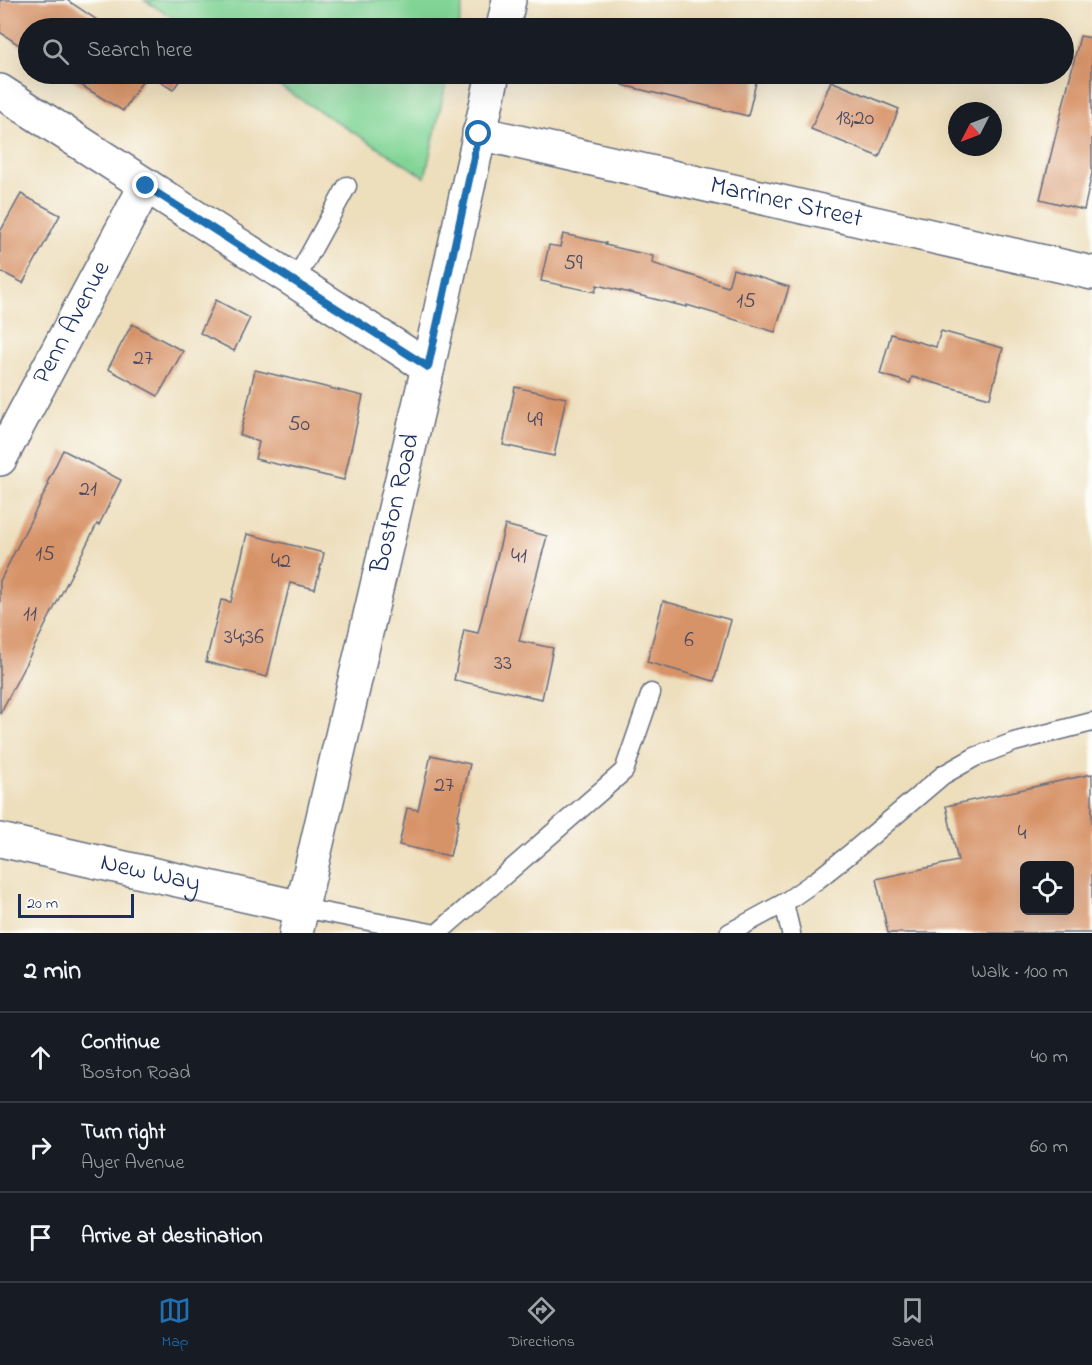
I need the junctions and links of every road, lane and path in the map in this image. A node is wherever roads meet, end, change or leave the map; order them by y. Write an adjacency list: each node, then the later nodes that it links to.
1 (509, 0): 2 (street)
2 (505, 18)
3 (491, 84): 5 (street, Boston Road)
4 (0, 91): 6 (street)
5 (479, 134): 8 (street, Marriner Street); 10 (street, Boston Road)
6 (146, 186): 9 (street); 11 (street, Penn Avenue)
7 (347, 186): 9 (lane)
8 (1092, 273)
9 (295, 282): 10 (street)
10 (428, 367): 16 (street, Boston Road)
11 (0, 459)
12 (651, 693): 18 (lane)
13 (1092, 722): 15 (lane)
14 (0, 840): 16 (street, New Way)
15 (784, 903): 19 (lane); 20 (lane)
16 (299, 920): 17 (lane)
17 (431, 933)
18 (438, 933)
19 (729, 933)
20 (791, 933)

